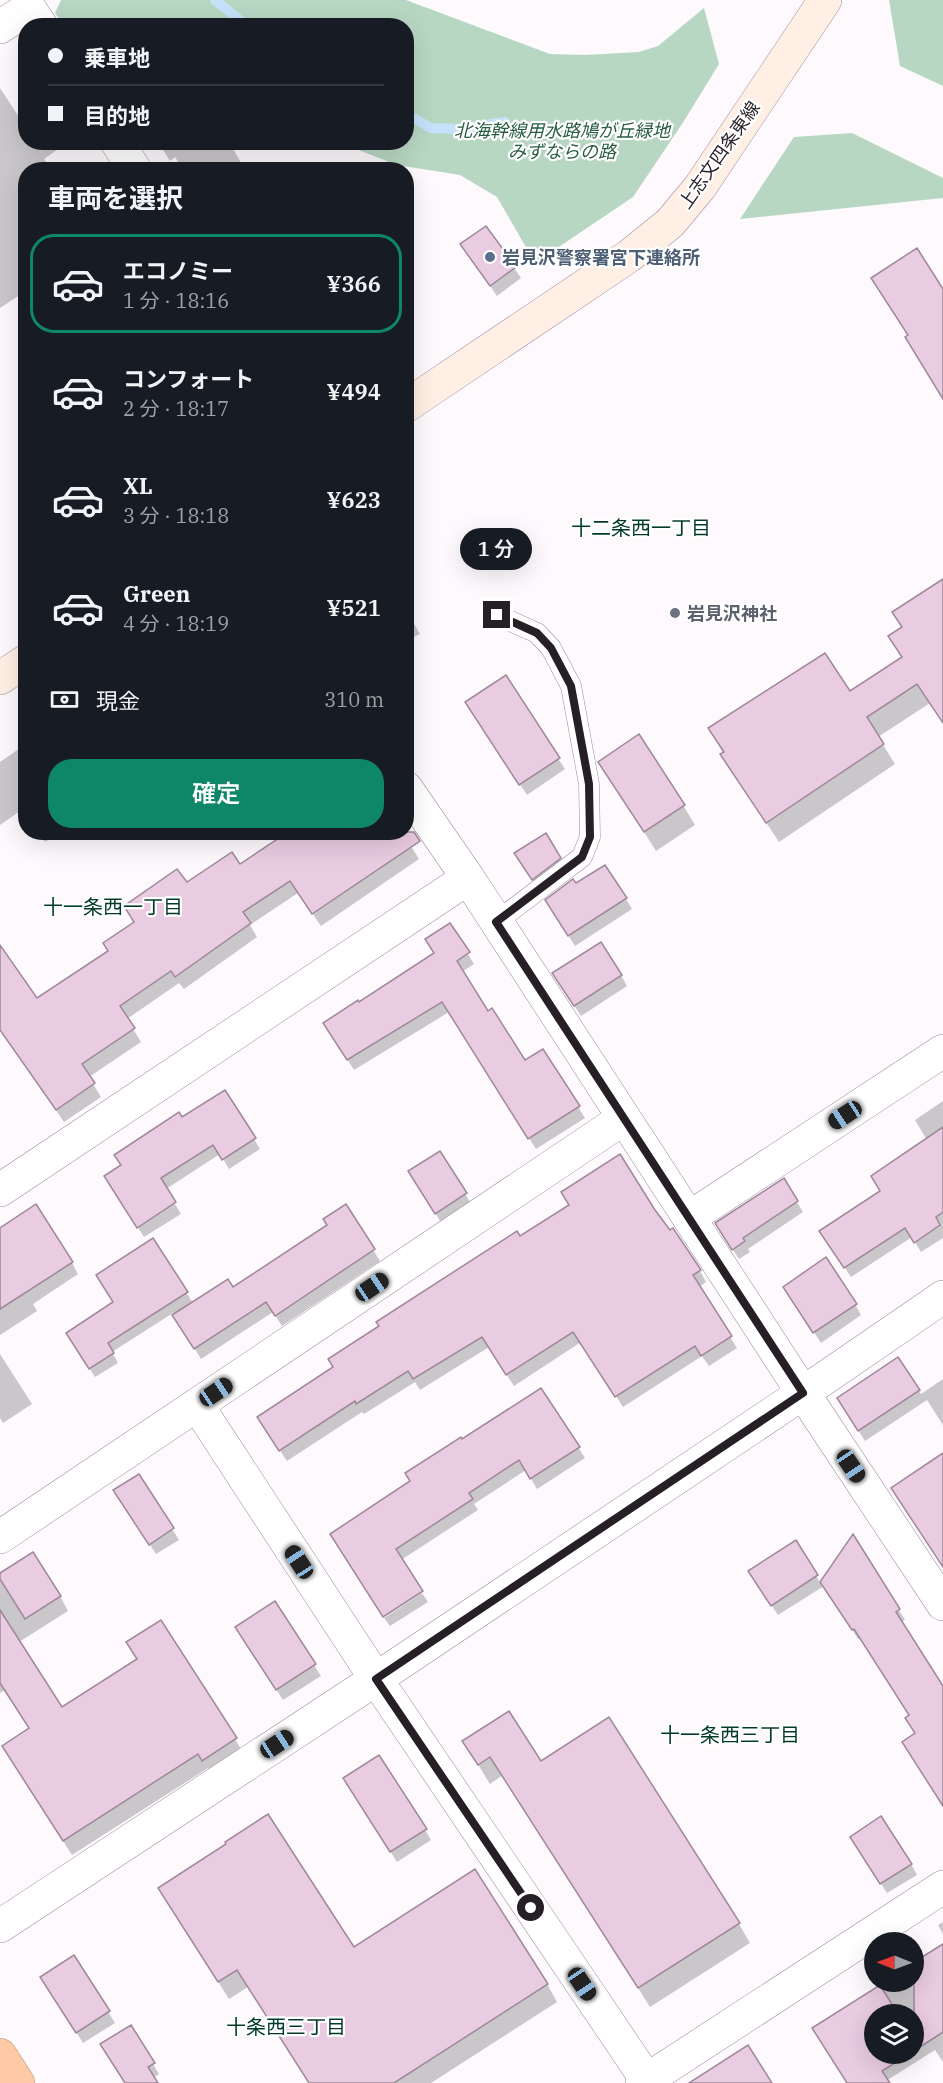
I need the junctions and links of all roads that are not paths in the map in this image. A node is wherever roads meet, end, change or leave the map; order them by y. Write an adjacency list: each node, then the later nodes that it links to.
1 (825, 0): 6 (main road, 上志文四条東線)
2 (34, 11): 3 (street)
3 (19, 18)
4 (18, 19): 5 (street)
5 (0, 27)
6 (414, 401)
7 (497, 615): 12 (lane)
8 (18, 666): 9 (main road)
9 (0, 678)
10 (414, 800): 11 (street)
11 (468, 878): 12 (street); 15 (street)
12 (496, 922): 14 (street)
13 (943, 1052): 16 (street)
14 (624, 1118): 16 (street); 19 (street)
15 (0, 1190)
16 (689, 1218): 18 (street)
17 (943, 1297): 18 (street)
18 (803, 1393): 21 (street); 22 (street)
19 (197, 1405): 20 (street); 22 (street)
20 (0, 1537)
21 (941, 1596)
22 (376, 1679): 24 (street); 26 (street)
23 (943, 1887): 26 (street)
24 (0, 1926)
25 (0, 2055): 27 (highway)
26 (646, 2082)
27 (18, 2083)

